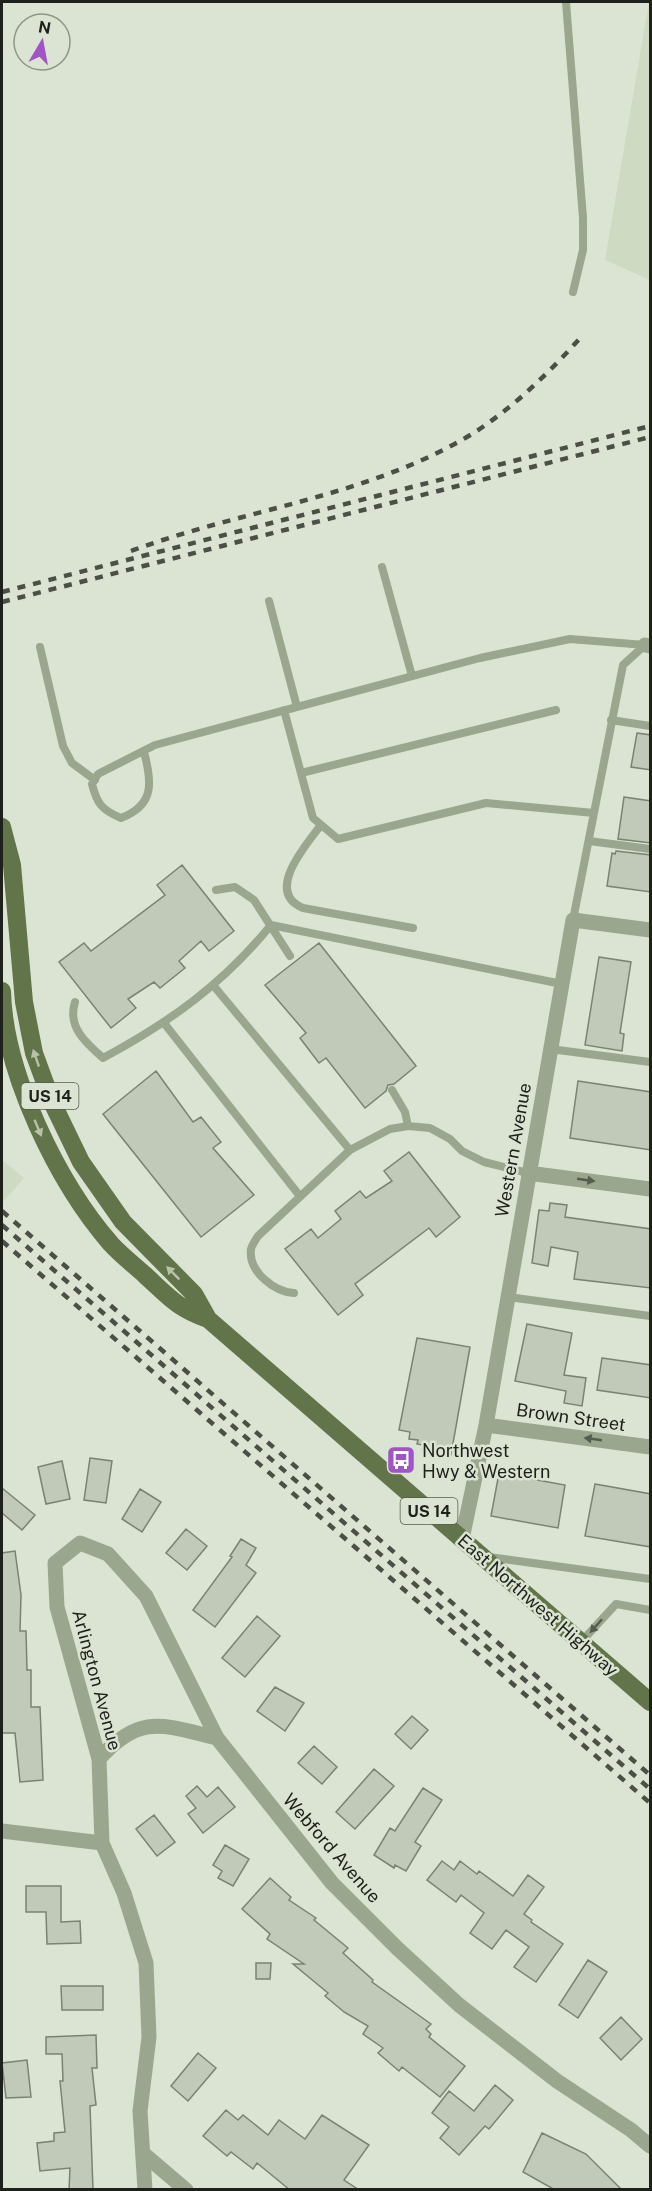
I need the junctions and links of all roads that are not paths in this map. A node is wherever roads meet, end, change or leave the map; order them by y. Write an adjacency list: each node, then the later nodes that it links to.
1 (566, 2): 2 (lane)
2 (573, 292)
3 (382, 567): 7 (lane)
4 (269, 601): 8 (lane)
5 (648, 646): 7 (lane); 11 (lane, Western Avenue)
6 (40, 647): 15 (lane)
7 (412, 676): 8 (lane)
8 (297, 707): 9 (lane)
9 (284, 710): 13 (lane); 14 (lane)
10 (556, 710): 14 (lane)
11 (611, 720): 12 (lane); 16 (lane, Western Avenue)
12 (651, 726)
13 (144, 752): 15 (lane); 15 (lane)
14 (301, 773): 17 (lane)
15 (95, 780)
16 (594, 813): 17 (lane); 19 (lane, Western Avenue)
17 (321, 825): 24 (lane)
18 (2, 826): 43 (main road, East Northwest Highway / US 14, one-way to 18)
19 (589, 841): 20 (lane); 22 (lane, Western Avenue)
20 (651, 849)
21 (216, 890): 23 (lane)
22 (573, 920): 25 (street); 27 (street, Western Avenue)
23 (271, 925): 26 (lane); 27 (lane); 28 (lane)
24 (413, 928)
25 (651, 930)
26 (290, 957)
27 (562, 984): 32 (street, Western Avenue)
28 (213, 985): 31 (lane); 36 (lane)
29 (2, 991): 43 (main road, East Northwest Highway / US 14, one-way to 43)
30 (75, 1002): 31 (lane)
31 (164, 1023): 39 (lane)
32 (550, 1049): 33 (lane); 37 (street, Western Avenue)
33 (651, 1062)
34 (392, 1090): 35 (lane)
35 (408, 1126): 36 (lane); 37 (lane)
36 (350, 1150): 39 (lane)
37 (528, 1173): 38 (street, one-way to 38); 41 (street, Western Avenue)
38 (651, 1189)
39 (299, 1195): 40 (lane)
40 (294, 1293)
41 (508, 1297): 42 (lane); 44 (street, Western Avenue)
42 (651, 1316)
43 (208, 1319): 46 (main road, East Northwest Highway / US 14)
44 (486, 1425): 45 (street, Brown Street, one-way to 44); 46 (street, Western Avenue)
45 (651, 1447)
46 (462, 1539): 48 (main road, East Northwest Highway / US 14)
47 (80, 1543): 53 (street, Webford Avenue); 54 (street, Arlington Avenue)
48 (480, 1555): 49 (lane); 51 (main road, East Northwest Highway / US 14)
49 (651, 1579)
50 (651, 1610): 51 (lane, one-way to 51)
51 (581, 1642): 52 (main road, East Northwest Highway / US 14)
52 (651, 1702)
53 (217, 1738): 54 (street); 57 (street, Webford Avenue)
54 (99, 1759): 56 (street, Arlington Avenue)
55 (2, 1831): 56 (street)
56 (102, 1843): 58 (street, Arlington Avenue)
57 (651, 2146)
58 (145, 2155): 59 (street, Arlington Avenue); 60 (street)
59 (145, 2190)
60 (186, 2190)

